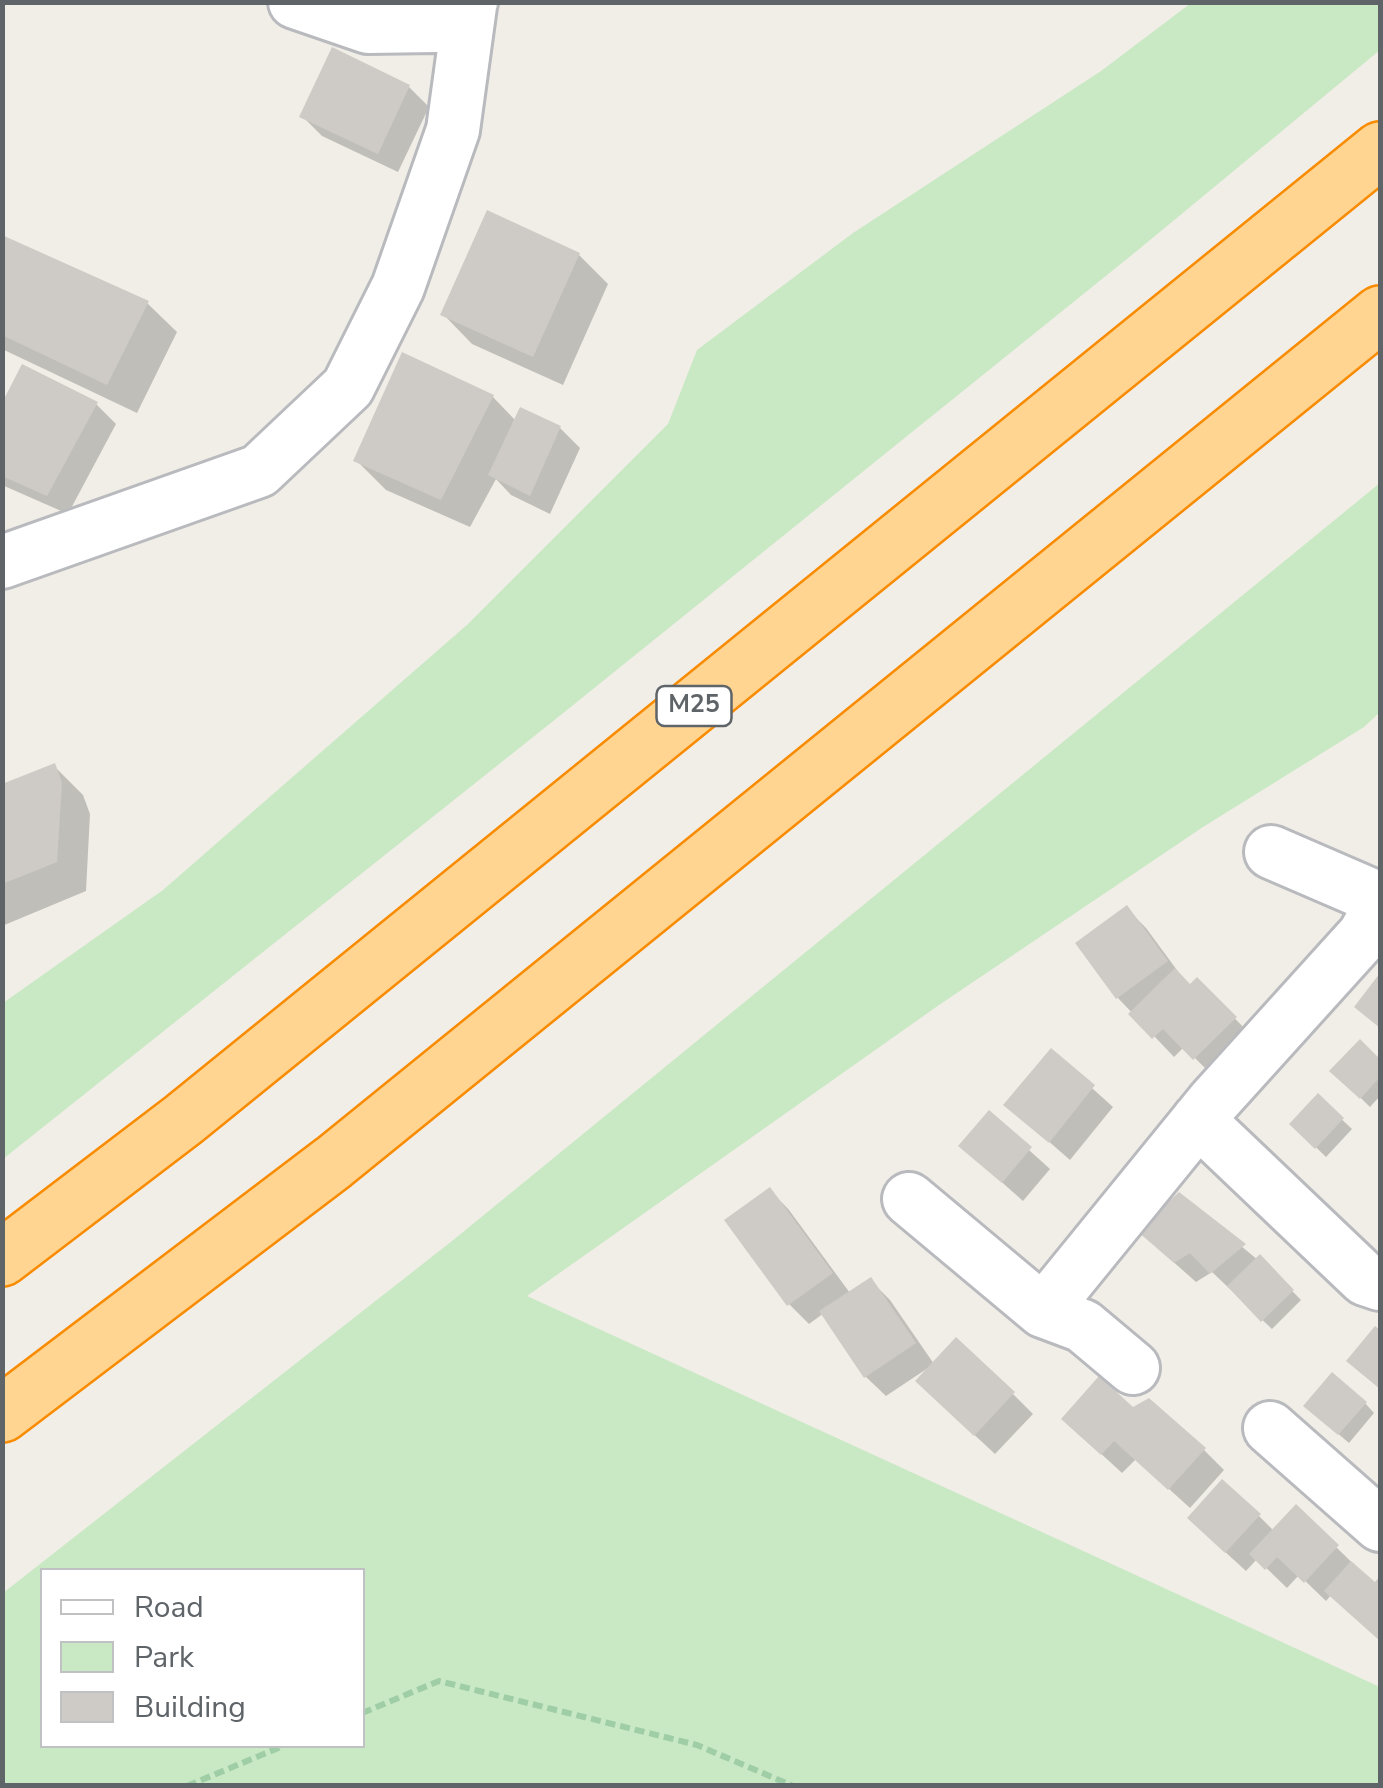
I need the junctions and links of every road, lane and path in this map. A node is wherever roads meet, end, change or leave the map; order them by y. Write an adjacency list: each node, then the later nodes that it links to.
1 (295, 2): 2 (street)
2 (471, 4): 5 (street)
3 (1380, 150): 10 (highway, M25)
4 (1380, 314): 14 (highway)
5 (2, 562)
6 (1271, 852): 7 (street)
7 (1380, 902): 8 (street)
8 (1198, 1120): 11 (street); 12 (street)
9 (909, 1199): 12 (street)
10 (2, 1258)
11 (1380, 1284)
12 (1043, 1310): 13 (street)
13 (1133, 1368)
14 (2, 1414)
15 (1270, 1428): 16 (street)
16 (1375, 1508)
17 (365, 1711): 20 (path)
18 (279, 1748): 19 (path)
19 (188, 1786)
20 (792, 1786)

